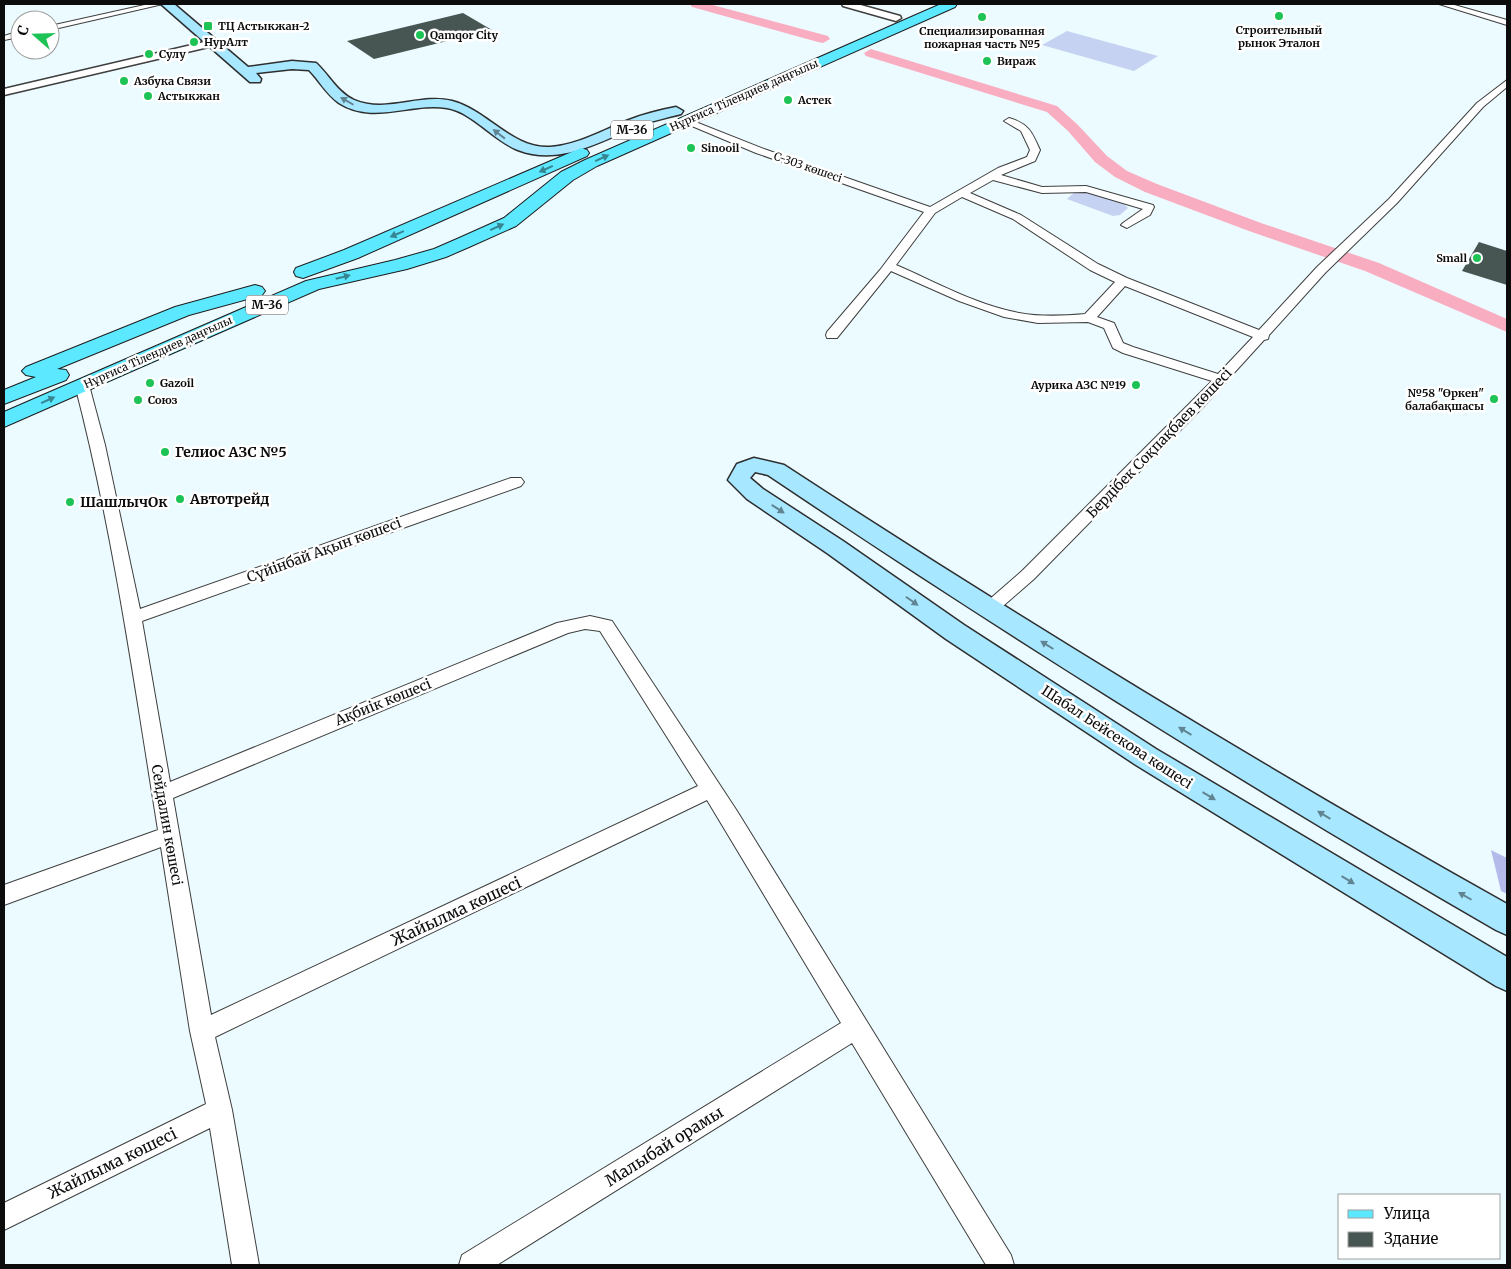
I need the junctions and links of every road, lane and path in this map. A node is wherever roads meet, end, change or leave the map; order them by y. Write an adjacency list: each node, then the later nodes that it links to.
1 (159, 4): 12 (street)
2 (167, 4): 13 (main road)
3 (847, 4): 9 (street)
4 (926, 4): 9 (main road, M-36)
5 (951, 4): 10 (main road, M-36)
6 (1443, 4): 8 (street)
7 (1468, 4): 8 (street)
8 (1456, 8): 11 (street)
9 (896, 18): 10 (main road); 14 (main road, Нұрғиса Тілендиев даңғылы / M-36)
10 (912, 22): 15 (main road, Нұрғиса Тілендиев даңғылы / M-36)
11 (1507, 23)
12 (60, 26)
13 (213, 43): 17 (street); 18 (main road, one-way to 13)
14 (784, 65): 15 (main road); 18 (main road, Нұрғиса Тілендиев даңғылы / M-36)
15 (800, 70): 18 (main road, Нұрғиса Тілендиев даңғылы / M-36)
16 (1507, 83): 30 (street, Бердібек Соқпақбаев көшесі)
17 (4, 92)
18 (680, 116): 22 (street, С-303 көшесі); 25 (main road, Нұрғиса Тілендиев даңғылы / M-36, one-way to 25); 25 (main road, Нұрғиса Тілендиев даңғылы / M-36, one-way to 18)
19 (1009, 121): 20 (street)
20 (992, 176): 21 (street); 23 (street)
21 (961, 193): 22 (street); 26 (street)
22 (931, 211): 24 (street)
23 (1127, 226)
24 (889, 266): 28 (street); 29 (street)
25 (306, 279): 27 (main road, Нұрғиса Тілендиев даңғылы / M-36); 33 (main road, Нұрғиса Тілендиев даңғылы / M-36)
26 (1123, 281): 28 (street); 30 (street)
27 (255, 291): 32 (main road); 34 (main road, Нұрғиса Тілендиев даңғылы / M-36)
28 (1089, 318): 31 (street)
29 (832, 335)
30 (1263, 336): 31 (street, Бердібек Соқпақбаев көшесі)
31 (1221, 379): 37 (street, Бердібек Соқпақбаев көшесі)
32 (4, 384)
33 (82, 385): 35 (main road, Нұрғиса Тілендиев даңғылы / M-36, one-way to 33); 38 (street, Сейдалин көшесі)
34 (4, 398)
35 (4, 420)
36 (516, 482): 38 (street, Сүйінбай Ақын көшесі)
37 (989, 609): 43 (main road, one-way to 37); 44 (main road, Шабал Бейсекова көшесі, one-way to 44)
38 (133, 618): 40 (street, Сейдалин көшесі)
39 (710, 789): 40 (street, Ақбиік көшесі); 45 (street); 46 (street, Жайылма көшесі)
40 (162, 794): 41 (street, Сейдалин көшесі)
41 (170, 835): 42 (street); 46 (street, Сейдалин көшесі)
42 (4, 895)
43 (1507, 920)
44 (1507, 975)
45 (856, 1027): 50 (street, Малыбай орамы); 51 (street)
46 (202, 1031): 47 (street, Сейдалин көшесі)
47 (220, 1110): 48 (street, Жайлыма көшесі); 49 (street, Сейдалин көшесі)
48 (4, 1217)
49 (246, 1265)
50 (472, 1265)
51 (1001, 1265)

